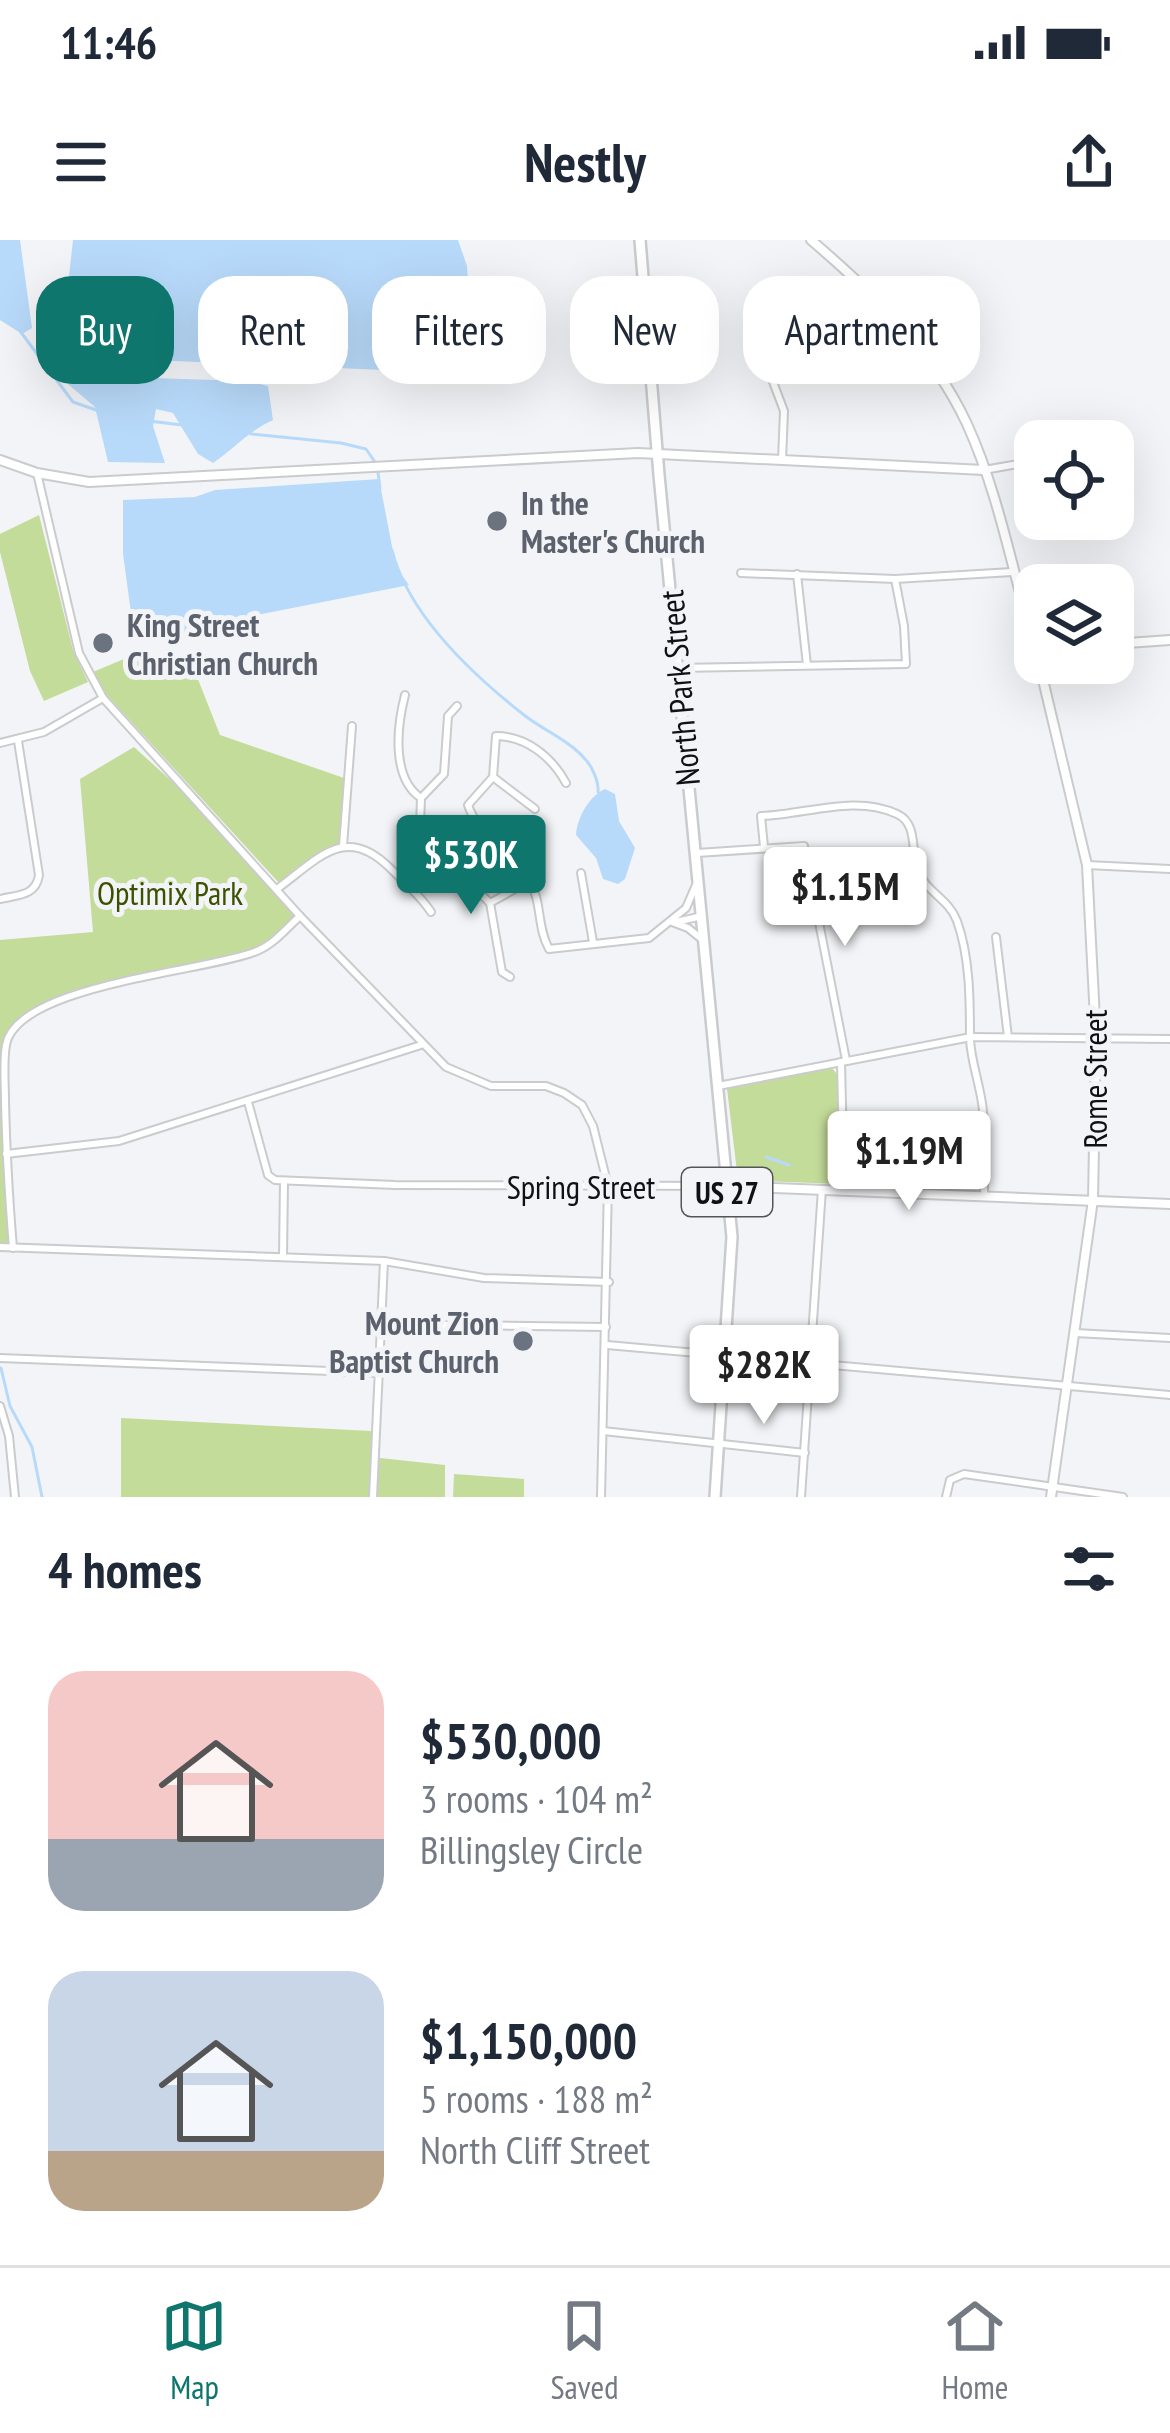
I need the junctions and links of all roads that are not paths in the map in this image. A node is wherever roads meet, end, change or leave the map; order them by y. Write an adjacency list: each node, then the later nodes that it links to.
1 (640, 240): 4 (main road, US 27)
2 (812, 240): 8 (street)
3 (774, 384): 6 (street)
4 (657, 453): 6 (street); 9 (street); 18 (main road, North Park Street / US 27)
5 (0, 460): 9 (street)
6 (782, 460): 8 (street)
7 (1014, 465): 8 (street)
8 (984, 470): 10 (street)
9 (37, 473): 21 (street)
10 (1012, 572): 13 (street); 14 (street)
11 (741, 573): 12 (street)
12 (796, 574): 13 (street); 17 (street)
13 (895, 579): 17 (street)
14 (1014, 579)
15 (1170, 640): 16 (street)
16 (1134, 643)
17 (807, 667): 18 (street)
18 (678, 668): 32 (main road, North Park Street / US 27)
19 (1044, 684): 33 (street, Rome Street)
20 (405, 694): 28 (street)
21 (103, 698): 24 (street); 38 (street)
22 (457, 706): 28 (street)
23 (352, 725): 30 (street)
24 (18, 741): 25 (street); 39 (street)
25 (0, 743)
26 (493, 777): 27 (street); 29 (street); 36 (street)
27 (566, 783)
28 (421, 798): 40 (street)
29 (535, 809)
30 (343, 846): 38 (street); 41 (street)
31 (764, 847): 32 (street); 49 (street); 54 (street)
32 (694, 853): 37 (main road, North Park Street / US 27)
33 (1087, 865): 34 (street); 51 (street, Rome Street)
34 (1170, 869)
35 (581, 873): 47 (street)
36 (530, 881): 40 (street); 47 (street)
37 (698, 882): 43 (main road, North Park Street / US 27); 44 (street)
38 (277, 890): 42 (street)
39 (0, 899)
40 (490, 903): 48 (street)
41 (430, 912)
42 (300, 916): 53 (street); 57 (street)
43 (702, 916): 44 (street); 46 (main road, North Park Street / US 27)
44 (672, 922): 46 (street); 47 (street)
45 (996, 937): 50 (street)
46 (704, 941): 55 (main road, North Park Street / US 27)
47 (593, 942)
48 (510, 977)
49 (971, 1037): 50 (street); 54 (street); 63 (street)
50 (1008, 1037): 51 (street)
51 (1096, 1038): 52 (street); 64 (street, Rome Street)
52 (1170, 1040)
53 (421, 1045): 56 (street); 59 (street)
54 (844, 1061): 55 (street); 62 (street)
55 (718, 1086): 60 (main road, North Park Street / US 27)
56 (248, 1102): 57 (street); 58 (street)
57 (6, 1154): 67 (street)
58 (284, 1181): 59 (street, Spring Street); 68 (street)
59 (608, 1186): 60 (street, Spring Street); 70 (street)
60 (727, 1186): 61 (street, Spring Street); 76 (main road, North Park Street / US 27)
61 (822, 1189): 62 (street, Spring Street); 78 (street)
62 (844, 1190): 63 (street, Spring Street)
63 (984, 1194): 64 (street, Spring Street)
64 (1093, 1200): 65 (street, Spring Street); 73 (street, Rome Street)
65 (1170, 1204)
66 (0, 1247): 67 (street)
67 (13, 1248): 68 (street)
68 (283, 1257): 69 (street)
69 (384, 1262): 70 (street); 71 (street)
70 (609, 1282): 72 (street)
71 (383, 1324): 72 (street); 79 (street)
72 (606, 1327): 75 (street)
73 (1075, 1333): 74 (street); 80 (street, Rome Street)
74 (1170, 1338)
75 (607, 1345): 76 (street); 83 (street)
76 (724, 1354): 78 (street); 84 (main road, North Park Street / US 27)
77 (0, 1358): 79 (street)
78 (811, 1360): 80 (street); 85 (street)
79 (380, 1373): 88 (street)
80 (1068, 1384): 81 (street); 86 (street, Rome Street)
81 (1170, 1395)
82 (0, 1406): 87 (street)
83 (603, 1431): 84 (street); 89 (street)
84 (718, 1442): 85 (street); 90 (main road, North Park Street / US 27)
85 (805, 1453): 91 (street)
86 (1053, 1485): 92 (street); 93 (street, Rome Street); 94 (street)
87 (16, 1497)
88 (373, 1497)
89 (601, 1497)
90 (715, 1497)
91 (801, 1497)
92 (946, 1497)
93 (1052, 1497)
94 (1123, 1497)

